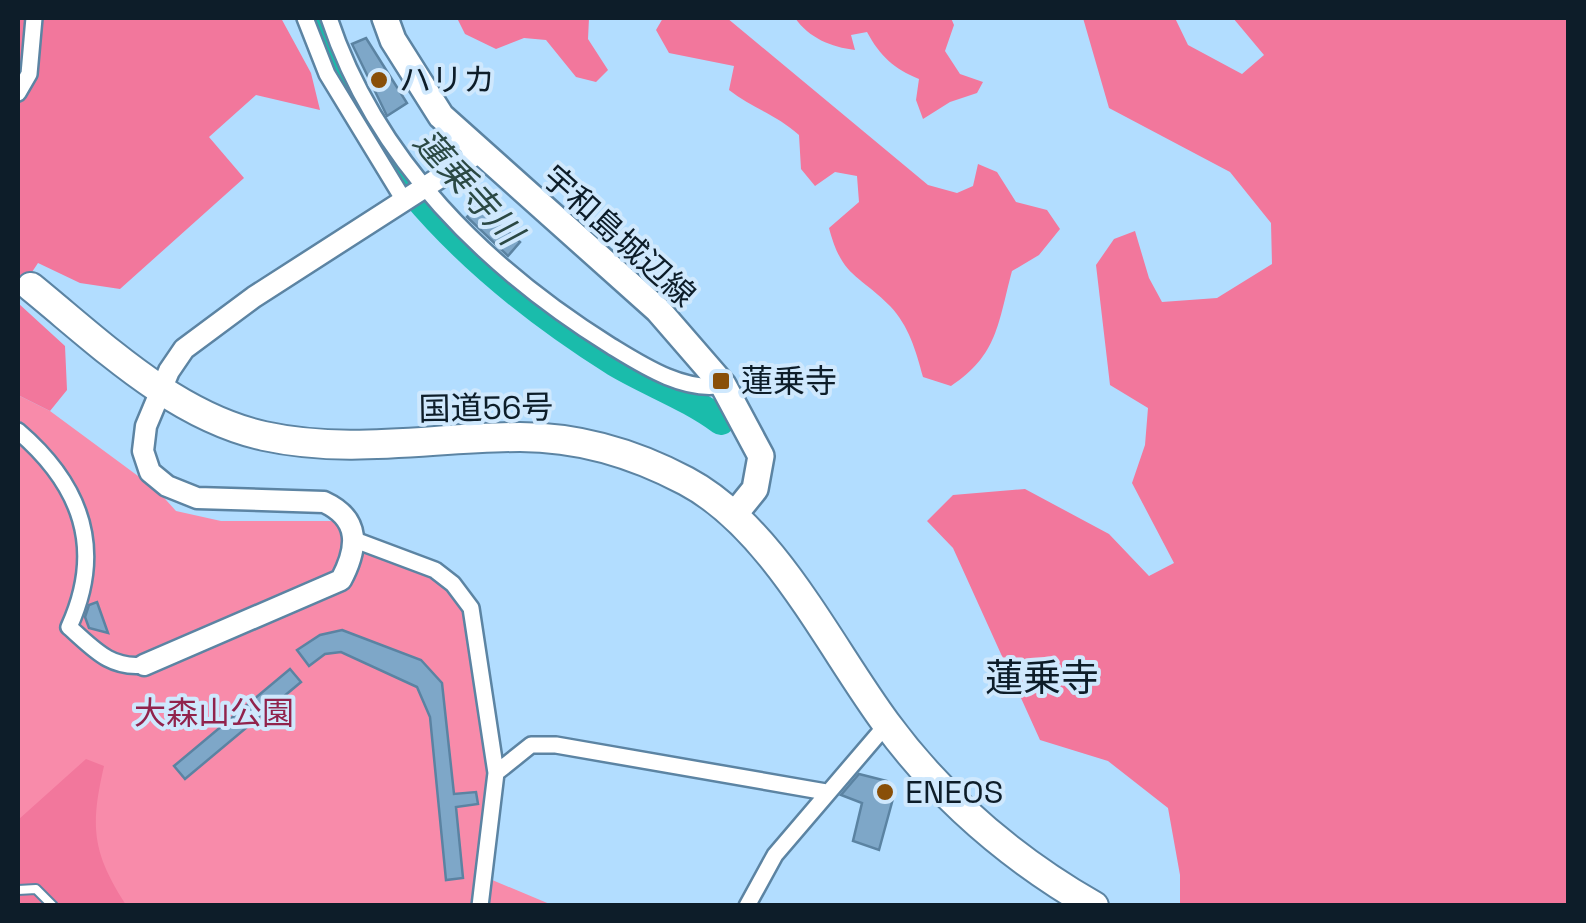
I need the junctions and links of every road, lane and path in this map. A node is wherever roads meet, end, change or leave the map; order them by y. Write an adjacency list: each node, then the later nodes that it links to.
1 (34, 18): 5 (street)
2 (304, 18): 8 (street)
3 (329, 18): 7 (street)
4 (385, 18): 6 (main road, 宇和島城辺線)
5 (18, 90)
6 (478, 153): 7 (street); 10 (main road, 宇和島城辺線)
7 (426, 188): 8 (street); 10 (street)
8 (406, 202): 11 (street)
9 (31, 287): 11 (highway, 国道56号)
10 (723, 385): 13 (main road, 宇和島城辺線)
11 (162, 390): 13 (highway, 国道56号); 14 (street)
12 (18, 431): 15 (street)
13 (734, 515): 16 (highway, 国道56号)
14 (355, 540): 15 (street); 17 (street)
15 (144, 666)
16 (887, 724): 18 (street); 23 (highway, 国道56号)
17 (496, 773): 18 (street); 21 (street)
18 (826, 792): 22 (street)
19 (18, 890): 20 (lane)
20 (53, 906)
21 (480, 906)
22 (747, 906)
23 (1094, 906)

